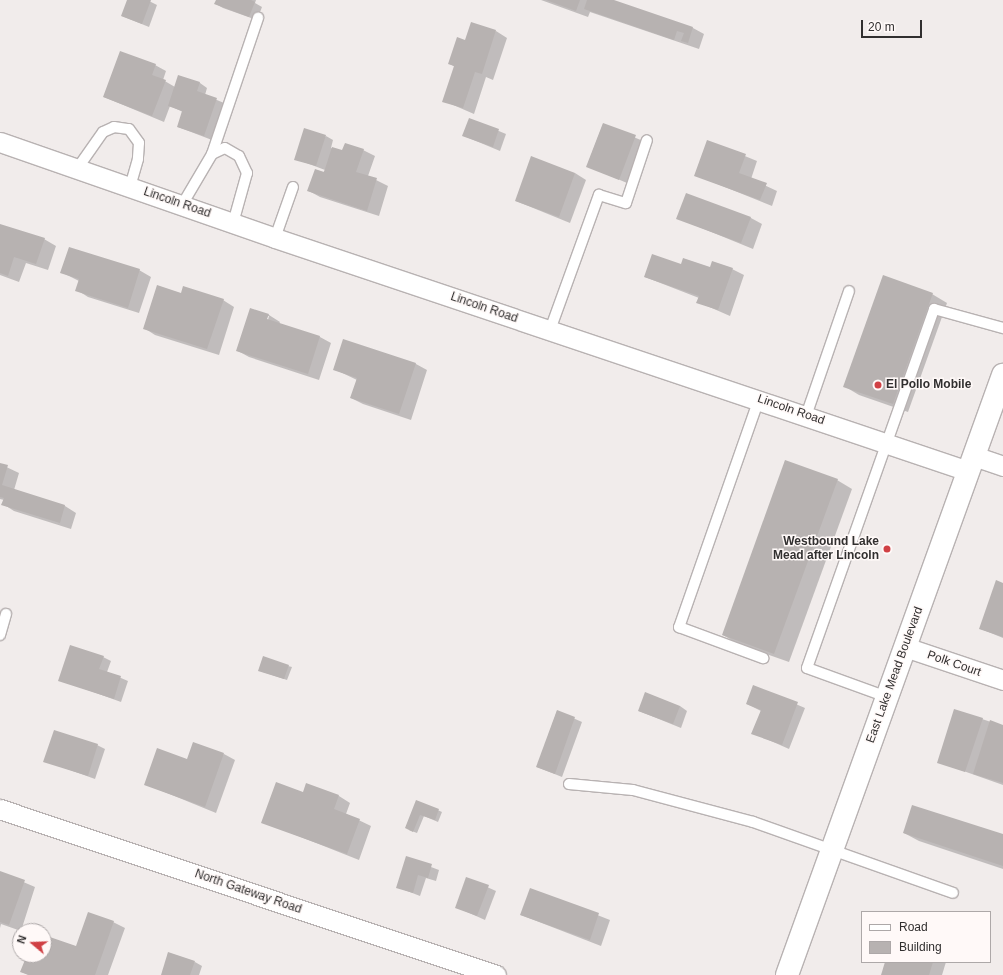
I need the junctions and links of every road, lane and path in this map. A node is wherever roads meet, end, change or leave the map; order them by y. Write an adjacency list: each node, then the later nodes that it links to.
1 (258, 18): 4 (lane)
2 (647, 140): 13 (lane)
3 (0, 142): 5 (street, Lincoln Road)
4 (212, 154): 8 (lane); 9 (lane)
5 (77, 168): 6 (street, Lincoln Road); 6 (lane)
6 (130, 187): 8 (street, Lincoln Road)
7 (293, 187): 10 (lane)
8 (182, 205): 9 (street, Lincoln Road)
9 (233, 223): 10 (street, Lincoln Road)
10 (276, 238): 13 (street, Lincoln Road)
11 (849, 290): 16 (lane)
12 (1003, 328): 17 (lane)
13 (550, 330): 15 (street, Lincoln Road)
14 (1003, 374): 18 (main road, East Lake Mead Boulevard)
15 (759, 399): 16 (street, Lincoln Road); 23 (lane)
16 (806, 416): 17 (street, Lincoln Road)
17 (886, 443): 18 (street, Lincoln Road); 25 (lane)
18 (971, 464): 19 (street, Lincoln Road); 22 (main road, East Lake Mead Boulevard)
19 (1003, 466)
20 (6, 614): 21 (lane)
21 (0, 635)
22 (905, 647): 24 (street, Polk Court); 25 (main road, East Lake Mead Boulevard)
23 (763, 658)
24 (1003, 680)
25 (887, 697): 28 (main road, East Lake Mead Boulevard)
26 (569, 784): 28 (lane)
27 (0, 809): 30 (street, North Gateway Road)
28 (832, 850): 29 (lane); 31 (main road, East Lake Mead Boulevard)
29 (953, 893)
30 (496, 975)
31 (787, 975)

